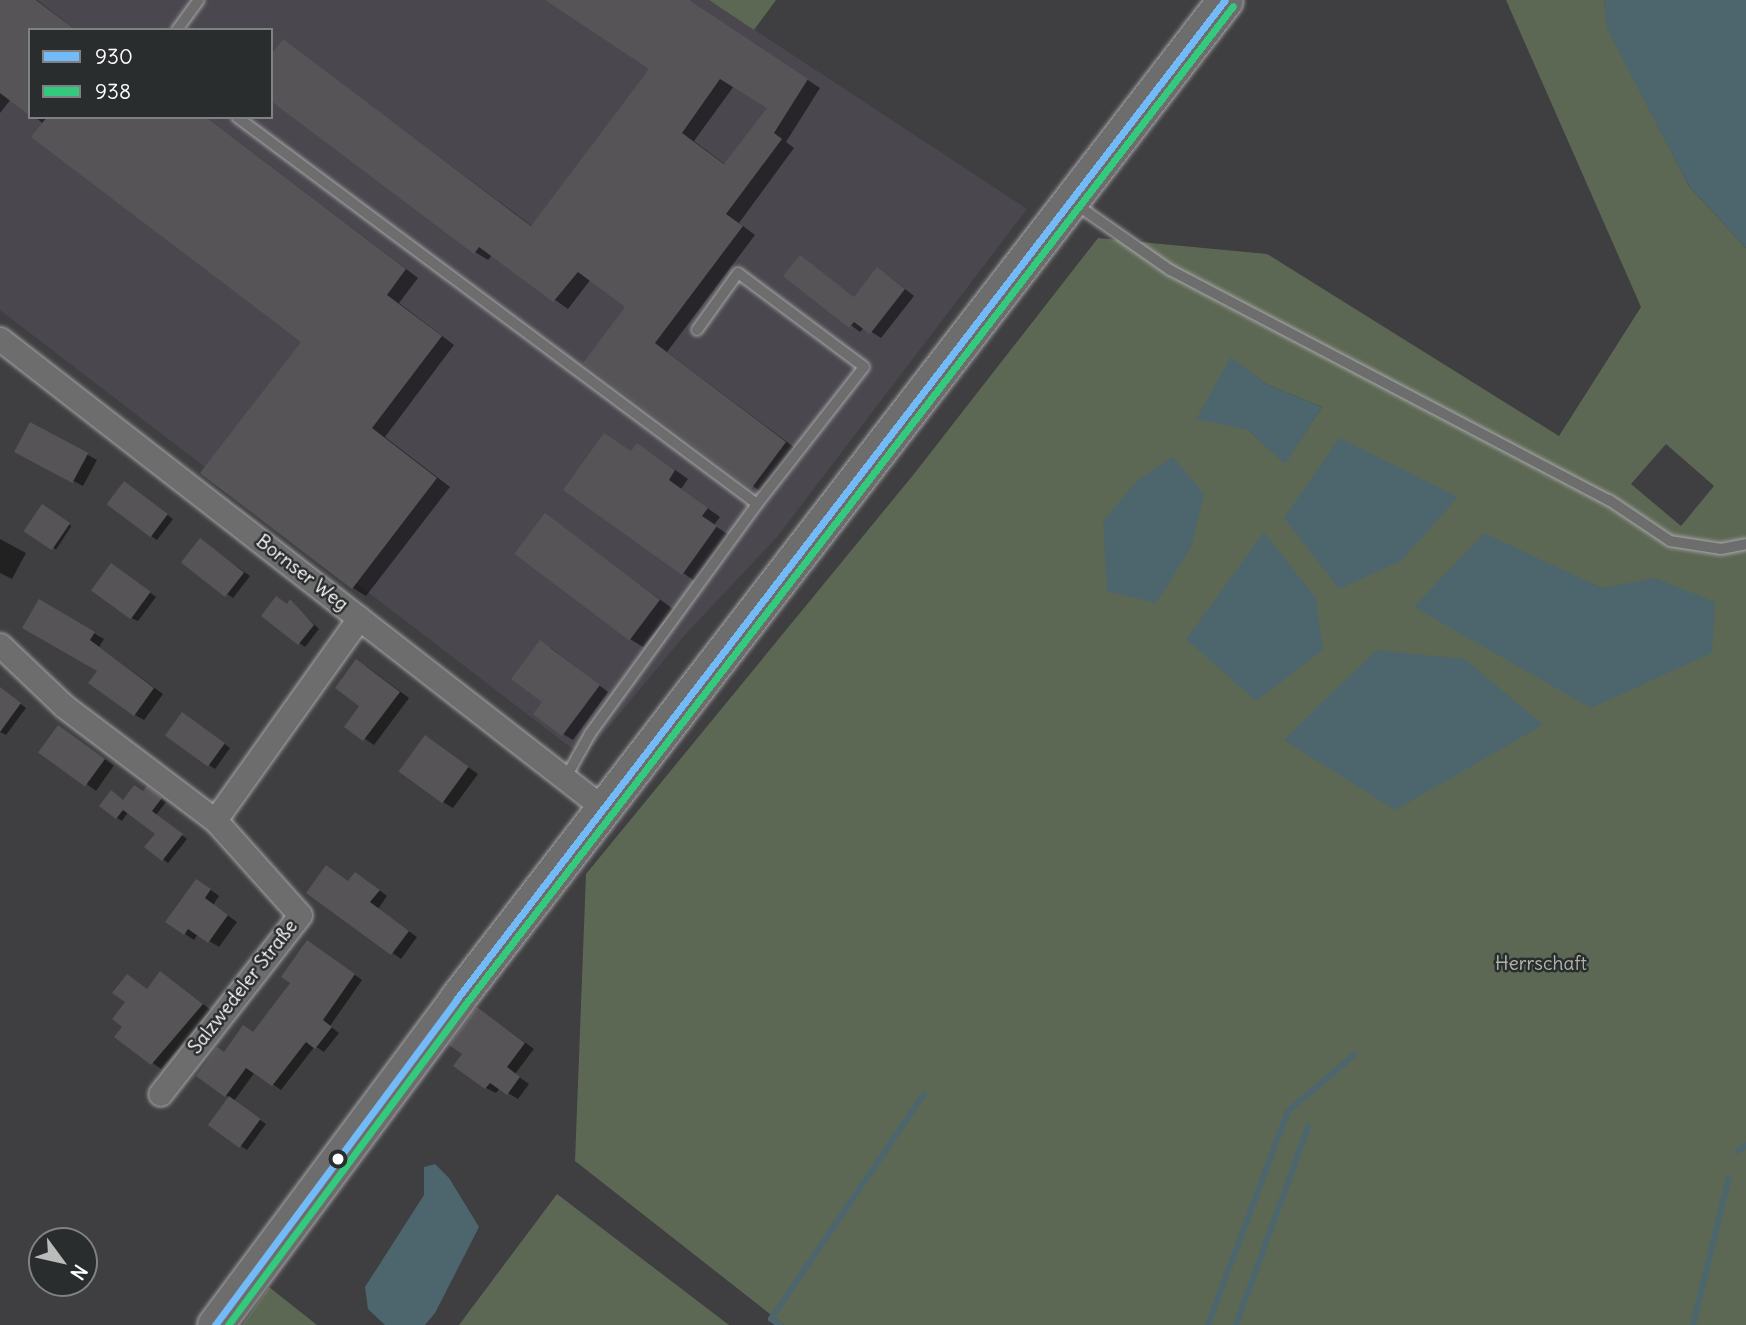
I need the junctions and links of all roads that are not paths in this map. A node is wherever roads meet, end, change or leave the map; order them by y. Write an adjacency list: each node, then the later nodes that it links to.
1 (199, 0): 3 (lane)
2 (1225, 0): 5 (main road)
3 (178, 28)
4 (240, 119): 8 (lane)
5 (1071, 201): 9 (lane); 13 (main road)
6 (697, 330): 8 (lane)
7 (0, 339): 10 (street, Bornser Weg)
8 (757, 504): 12 (lane)
9 (1746, 544)
10 (359, 618): 12 (street, Bornser Weg); 14 (street)
11 (0, 645): 14 (street, Salzwedeler Straße)
12 (565, 779): 13 (street, Bornser Weg)
13 (603, 808): 16 (main road)
14 (215, 820): 15 (street, Salzwedeler Straße)
15 (160, 1094)
16 (215, 1325)

